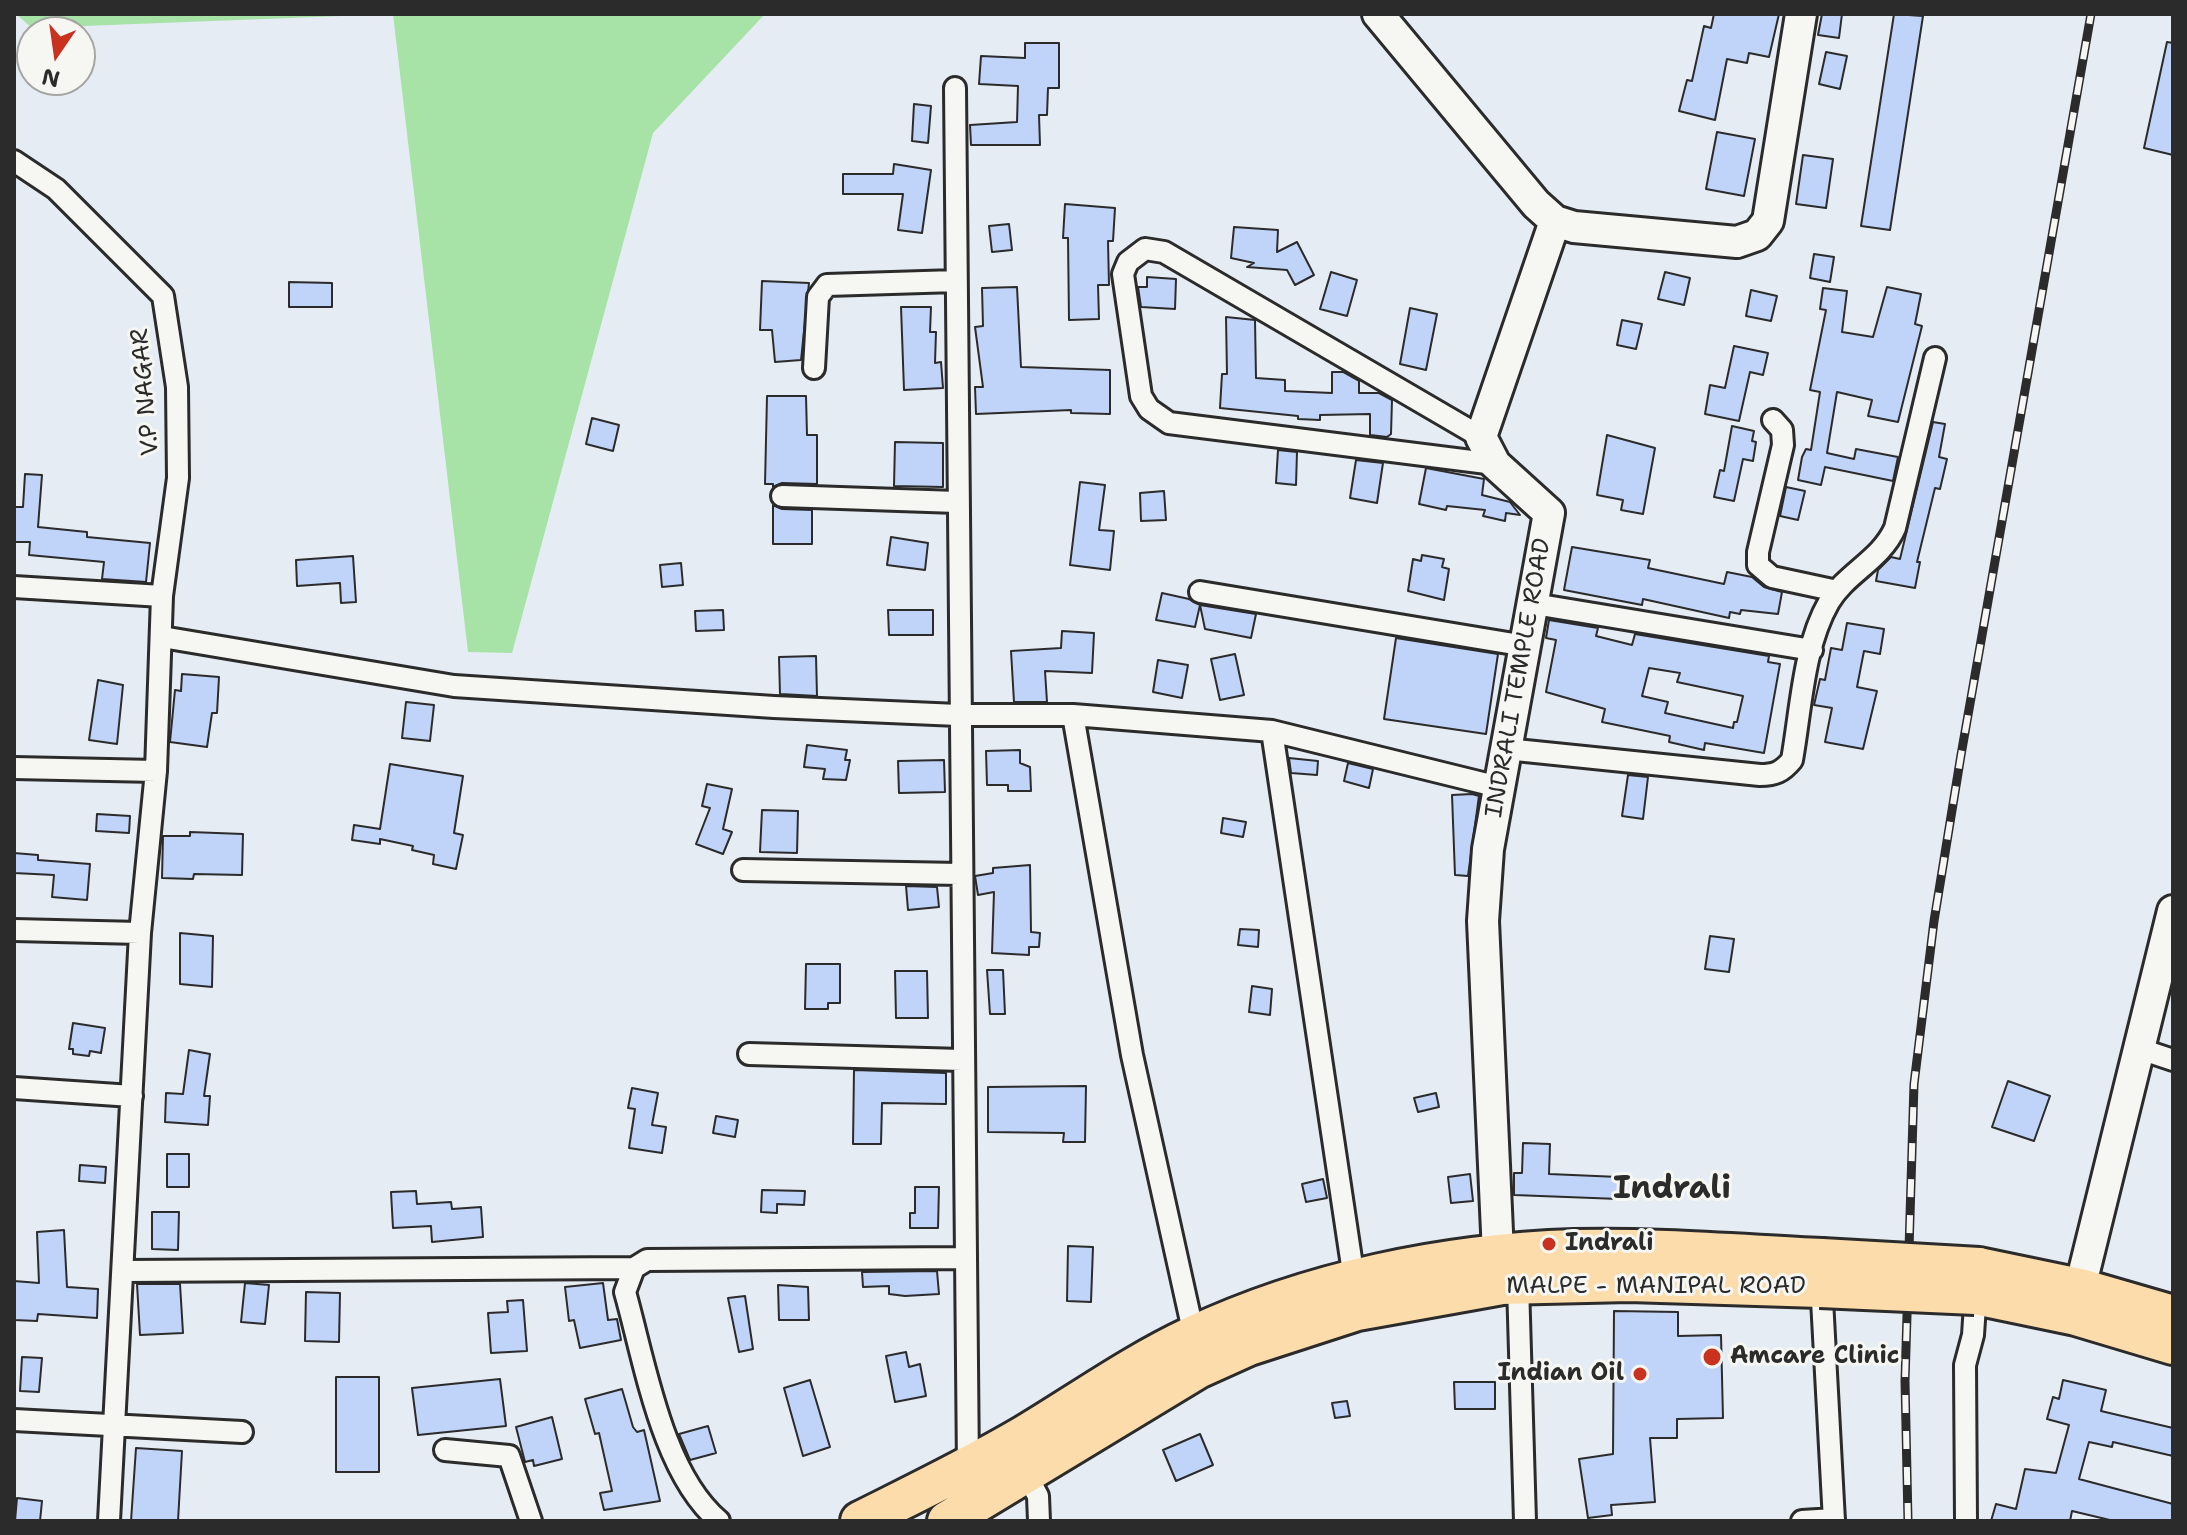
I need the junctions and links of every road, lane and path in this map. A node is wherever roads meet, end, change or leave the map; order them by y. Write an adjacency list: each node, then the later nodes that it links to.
1 (1378, 14): 5 (street)
2 (1801, 14): 5 (street)
3 (955, 88): 6 (street)
4 (14, 161): 16 (street, V.P NAGAR)
5 (1555, 221): 10 (street)
6 (956, 281): 8 (street); 12 (street)
7 (1935, 358): 14 (street)
8 (814, 368)
9 (1773, 420): 14 (street)
10 (1488, 450): 10 (street); 17 (street, INDRALI TEMPLE ROAD)
11 (782, 496): 12 (street)
12 (957, 502): 21 (street)
13 (14, 587): 16 (street)
14 (1837, 591): 20 (street)
15 (1200, 592): 19 (street)
16 (162, 596): 18 (street, V.P NAGAR)
17 (1534, 604): 19 (street, INDRALI TEMPLE ROAD); 20 (street)
18 (162, 637): 21 (street); 26 (street, V.P NAGAR)
19 (1526, 646): 24 (street, INDRALI TEMPLE ROAD)
20 (1812, 650): 24 (street)
21 (958, 715): 22 (street); 29 (street)
22 (1073, 715): 23 (street); 49 (street)
23 (1272, 731): 27 (street); 44 (street)
24 (1506, 749): 27 (street, INDRALI TEMPLE ROAD)
25 (14, 768): 26 (street)
26 (156, 771): 32 (street, V.P NAGAR)
27 (1499, 787): 41 (street, INDRALI TEMPLE ROAD)
28 (743, 870): 29 (street)
29 (960, 874): 35 (street)
30 (2173, 911): 33 (street)
31 (14, 930): 32 (street)
32 (140, 933): 38 (street, V.P NAGAR)
33 (2140, 1049): 36 (street); 46 (street)
34 (749, 1054): 35 (street)
35 (962, 1060): 39 (street)
36 (2173, 1060)
37 (14, 1088): 38 (street)
38 (132, 1096): 42 (street, V.P NAGAR)
39 (965, 1258): 40 (street); 55 (street)
40 (634, 1268): 42 (street); 60 (street)
41 (1508, 1269): 43 (highway, MALPE - MANIPAL ROAD); 44 (highway); 48 (highway, MALPE - MANIPAL ROAD); 64 (street, INDRALI TEMPLE ROAD)
42 (124, 1271): 52 (street, V.P NAGAR)
43 (1821, 1273): 45 (highway, MALPE - MANIPAL ROAD, bridge); 57 (street)
44 (1354, 1279): 48 (highway)
45 (1977, 1281): 46 (highway); 50 (highway, MALPE - MANIPAL ROAD); 66 (street)
46 (2080, 1288): 47 (highway)
47 (2173, 1315)
48 (1275, 1319): 49 (highway); 56 (highway, MALPE - MANIPAL ROAD)
49 (1194, 1335): 55 (highway)
50 (2173, 1345)
51 (14, 1420): 52 (street)
52 (117, 1424): 53 (street); 58 (street, V.P NAGAR)
53 (242, 1432)
54 (445, 1450): 59 (street)
55 (968, 1468): 61 (highway)
56 (1025, 1472): 62 (highway, MALPE - MANIPAL ROAD); 63 (street)
57 (1834, 1520): 65 (street)
58 (109, 1521)
59 (531, 1521)
60 (719, 1521)
61 (860, 1521)
62 (947, 1521)
63 (1039, 1521)
64 (1525, 1521)
65 (1802, 1521)
66 (1966, 1521)

